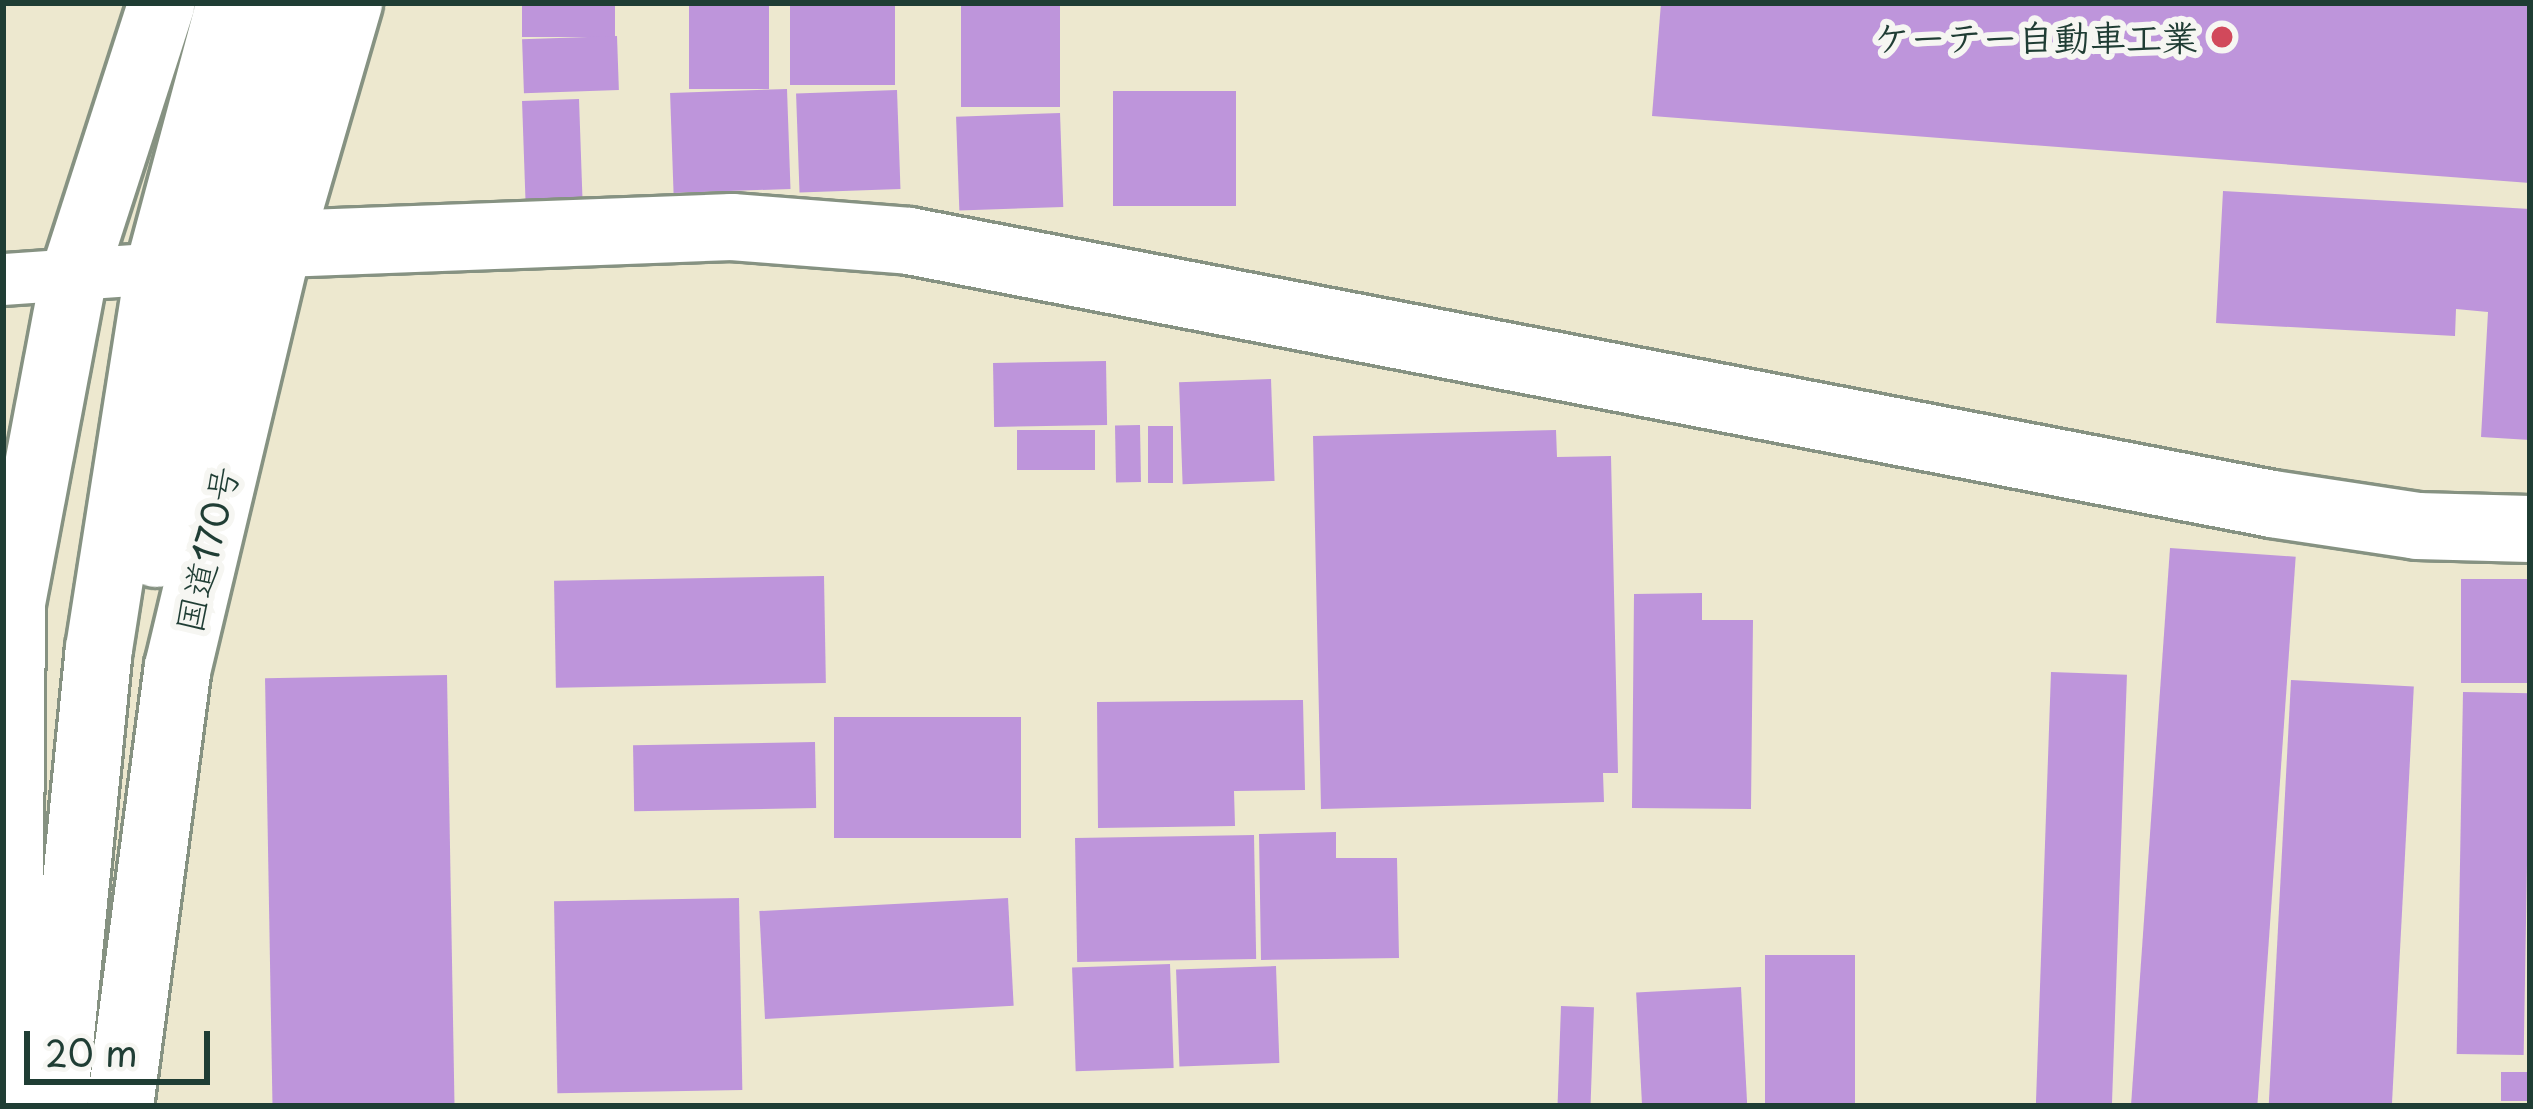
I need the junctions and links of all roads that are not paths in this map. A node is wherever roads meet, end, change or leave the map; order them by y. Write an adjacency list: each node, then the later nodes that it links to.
1 (162, 3): 7 (main road)
2 (230, 3): 6 (main road)
3 (296, 3): 5 (main road)
4 (349, 3): 5 (main road, 国道170号)
5 (254, 245): 9 (main road); 10 (main road); 14 (main road, 国道170号)
6 (159, 268): 7 (street); 10 (main road)
7 (74, 275): 8 (street); 11 (main road)
8 (3, 278)
9 (2530, 529)
10 (66, 960): 13 (main road)
11 (4, 1013): 12 (main road)
12 (8, 1106)
13 (54, 1106)
14 (120, 1106)

